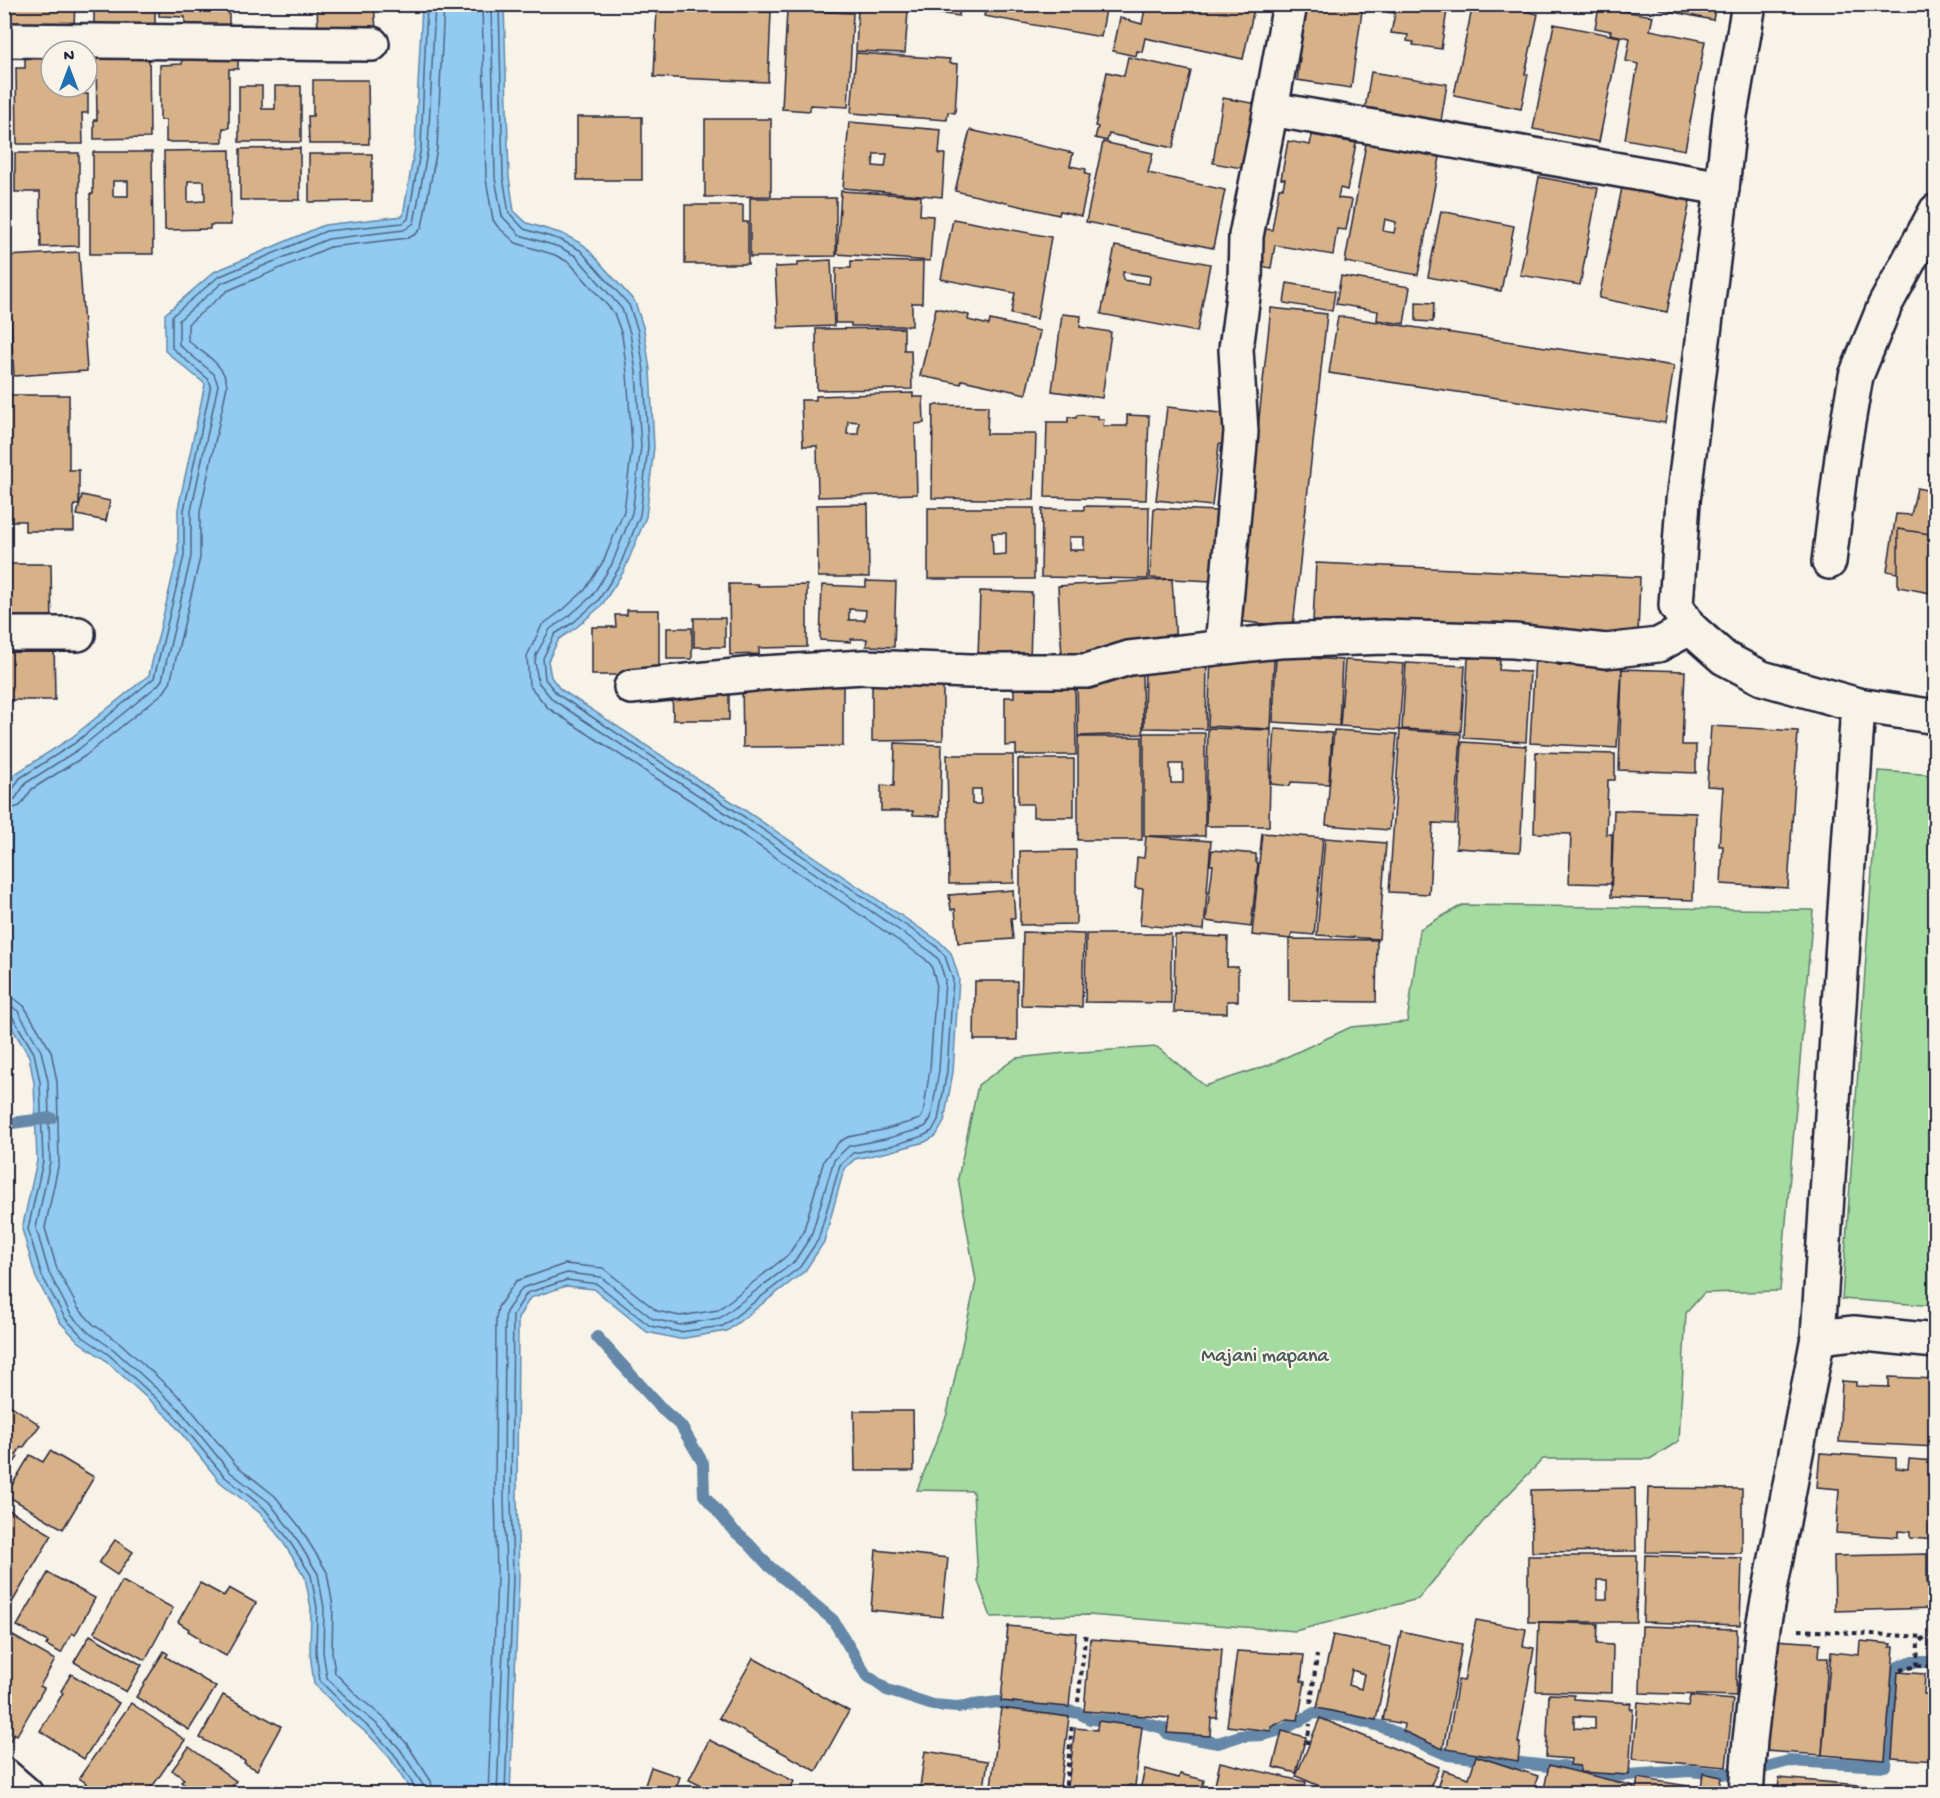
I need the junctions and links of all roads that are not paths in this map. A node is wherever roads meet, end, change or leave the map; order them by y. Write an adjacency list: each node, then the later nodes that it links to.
1 (1290, 4): 5 (street)
2 (1749, 4): 6 (street)
3 (4, 40): 4 (street)
4 (372, 44)
5 (1271, 109): 6 (street); 12 (street)
6 (1722, 188): 9 (street)
7 (1935, 211): 8 (street)
8 (1829, 562)
9 (1690, 628): 12 (street); 14 (street)
10 (4, 634): 11 (street)
11 (78, 634)
12 (1222, 647): 13 (street)
13 (632, 687)
14 (1858, 705): 15 (street); 16 (street)
15 (1935, 717)
16 (1818, 1337): 17 (street); 19 (street)
17 (1935, 1341)
18 (4, 1775): 20 (street)
19 (1747, 1792)
20 (26, 1794)

